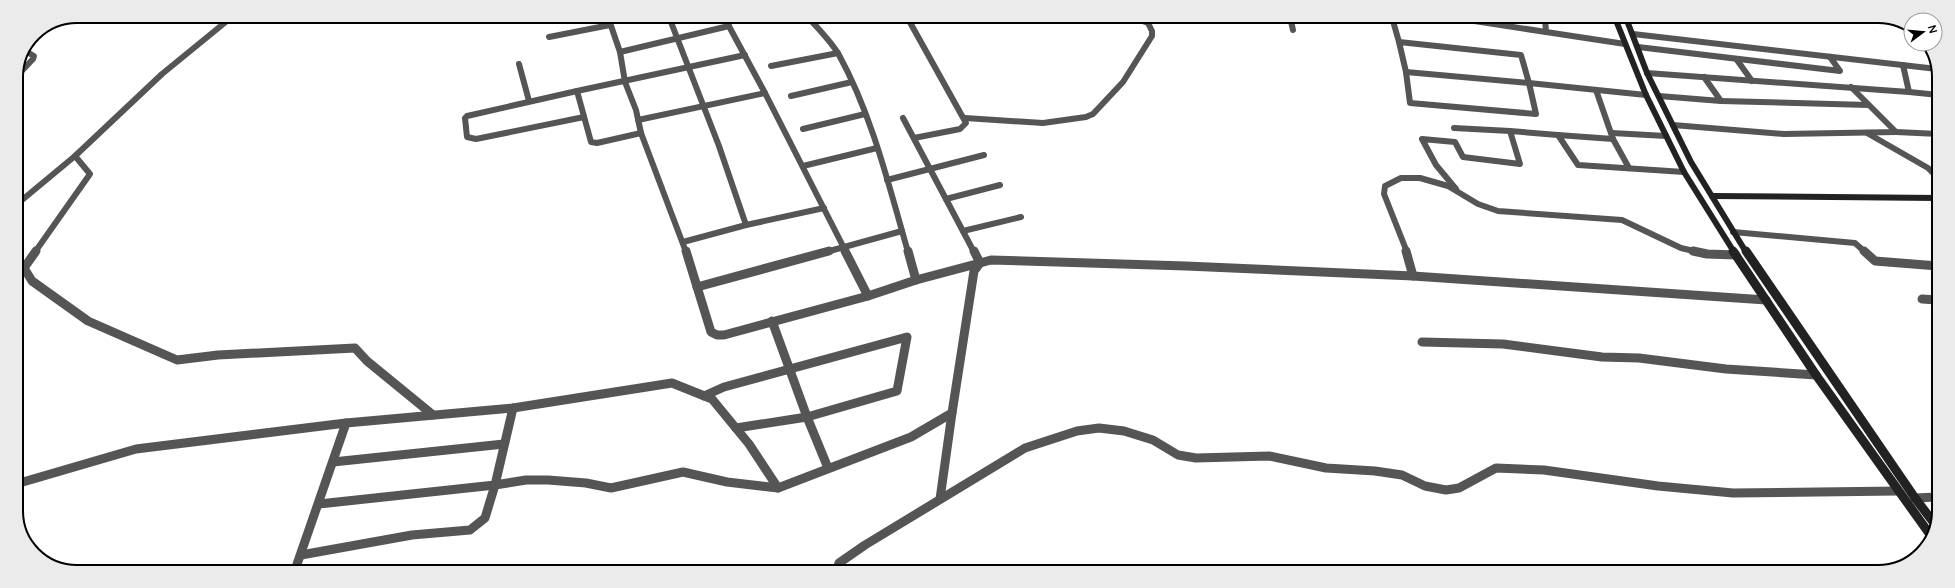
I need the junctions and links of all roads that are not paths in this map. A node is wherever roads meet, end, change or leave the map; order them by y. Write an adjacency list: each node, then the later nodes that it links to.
1 (224, 23): 74 (street)
2 (672, 23): 19 (street)
3 (728, 23): 14 (street)
4 (813, 23): 25 (street)
5 (910, 23): 58 (street)
6 (1148, 23): 58 (street)
7 (1291, 23): 15 (street)
8 (1393, 23): 20 (street)
9 (1496, 23): 16 (street)
10 (1545, 23): 16 (street)
11 (1617, 23): 21 (main road)
12 (1628, 23): 17 (main road)
13 (610, 25): 18 (street); 23 (street)
14 (729, 26): 19 (street); 26 (street)
15 (1293, 30)
16 (1546, 32): 21 (street)
17 (1633, 34): 22 (main road); 27 (street)
18 (549, 37)
19 (678, 38): 23 (street); 32 (street)
20 (1398, 42): 35 (street); 41 (street)
21 (1625, 44): 47 (main road)
22 (1638, 47): 28 (street); 36 (main road)
23 (620, 52): 39 (street)
24 (29, 53): 34 (street)
25 (838, 53): 31 (street); 40 (street)
26 (745, 55): 32 (street); 46 (street)
27 (1830, 57): 28 (street); 30 (street)
28 (1736, 60): 38 (street)
29 (519, 64): 51 (street)
30 (1903, 65): 33 (street); 45 (street)
31 (771, 66)
32 (689, 68): 39 (street); 53 (street)
33 (1931, 68)
34 (24, 69)
35 (1406, 72): 41 (street); 41 (street)
36 (1648, 73): 37 (street); 50 (main road)
37 (1704, 77): 38 (street); 52 (street)
38 (1752, 81): 42 (street)
39 (625, 82): 44 (street); 59 (street)
40 (852, 82): 49 (street); 55 (street)
41 (1529, 84): 43 (street)
42 (1851, 87): 45 (street); 54 (street)
43 (1596, 90): 47 (street); 69 (street)
44 (577, 91): 51 (street); 56 (street)
45 (1909, 92): 48 (street)
46 (766, 93): 53 (street); 75 (street)
47 (1646, 95): 70 (main road)
48 (1932, 95)
49 (791, 96)
50 (1659, 96): 52 (street); 60 (main road)
51 (529, 101): 56 (street)
52 (1721, 101): 54 (street)
53 (704, 105): 59 (street); 89 (street)
54 (1868, 105): 65 (street)
55 (865, 114): 62 (street); 72 (street)
56 (584, 117): 66 (street)
57 (903, 118): 71 (street)
58 (965, 118): 71 (street)
59 (638, 120): 66 (street)
60 (1673, 125): 64 (street); 83 (main road)
61 (1454, 128): 63 (street)
62 (803, 129)
63 (1510, 131): 68 (street); 82 (street)
64 (1866, 132): 65 (street); 79 (street)
65 (1896, 132): 67 (street)
66 (641, 133): 93 (street)
67 (1932, 134)
68 (1558, 135): 69 (street); 76 (street)
69 (1613, 136): 70 (street); 76 (street)
70 (1666, 136): 78 (main road)
71 (914, 138): 77 (street)
72 (877, 148): 75 (street); 80 (street)
73 (984, 155): 77 (street)
74 (75, 156): 85 (street); 112 (street)
75 (803, 166): 87 (street)
76 (1629, 168): 78 (street)
77 (930, 169): 80 (street); 86 (street)
78 (1684, 172): 95 (main road)
79 (1932, 172)
80 (888, 180): 90 (street)
81 (1000, 185): 86 (street)
82 (1456, 190): 95 (street); 98 (street)
83 (1712, 196): 84 (main road); 92 (main road)
84 (1932, 198)
85 (23, 199)
86 (946, 199): 91 (street)
87 (824, 208): 89 (street); 94 (street)
88 (1021, 217): 91 (street)
89 (746, 226): 93 (street)
90 (902, 231): 94 (street); 99 (street)
91 (963, 231): 96 (street)
92 (1734, 232): 97 (street); 124 (main road)
93 (683, 242): 100 (street)
94 (842, 248): 100 (street); 101 (street)
95 (1736, 255): 103 (main road)
96 (980, 263): 98 (street); 99 (street); 111 (street)
97 (1932, 265)
98 (1413, 276): 103 (street)
99 (916, 280): 101 (street)
100 (697, 287): 105 (street)
101 (868, 296): 105 (street)
102 (1922, 299): 104 (street)
103 (1766, 300): 108 (main road)
104 (1932, 300)
105 (772, 321): 107 (street)
106 (1422, 342): 108 (street)
107 (790, 369): 109 (street); 113 (street); 113 (street)
108 (1816, 375): 122 (main road)
109 (704, 396): 110 (street); 115 (street)
110 (513, 408): 112 (street); 116 (street)
111 (952, 413): 118 (street); 125 (street)
112 (433, 415): 114 (street)
113 (807, 417): 115 (street); 118 (street)
114 (346, 423): 117 (street); 119 (street)
115 (736, 428): 121 (street)
116 (504, 444): 117 (street); 120 (street)
117 (333, 462): 126 (street)
118 (828, 468): 121 (street)
119 (23, 482)
120 (494, 485): 121 (street); 126 (street); 129 (street)
121 (778, 488)
122 (1898, 491): 125 (street); 128 (main road)
123 (1932, 497): 124 (street)
124 (1915, 498): 127 (main road)
125 (940, 499): 131 (street)
126 (319, 504): 129 (street)
127 (1932, 520)
128 (1927, 532)
129 (301, 555): 130 (street)
130 (297, 565)
131 (838, 565)

